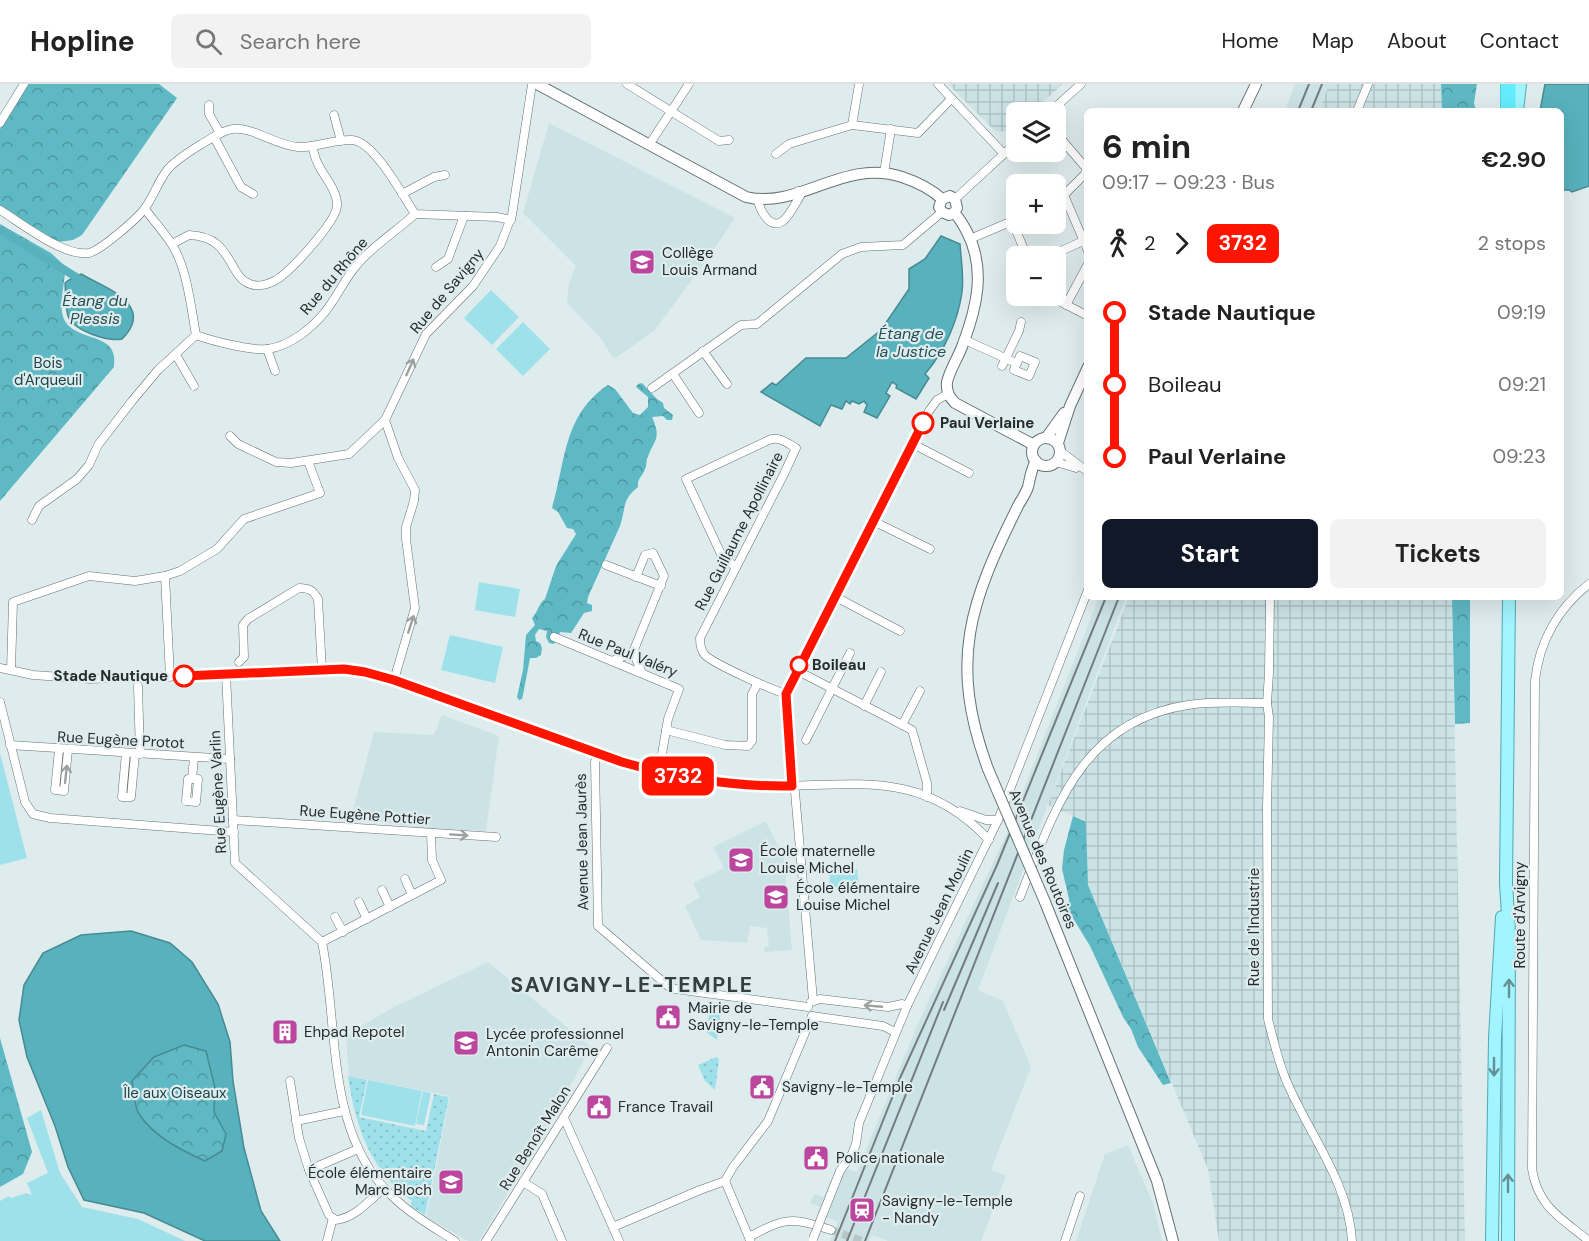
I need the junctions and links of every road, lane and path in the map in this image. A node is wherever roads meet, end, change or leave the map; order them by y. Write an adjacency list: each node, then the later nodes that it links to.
1 (24, 84): 22 (street)
2 (532, 84): 49 (street, Rue de Savigny)
3 (537, 84): 28 (street)
4 (627, 84): 20 (street)
5 (689, 84): 20 (street)
6 (859, 84): 23 (street)
7 (938, 84): 13 (street)
8 (1082, 84): 14 (street)
9 (1256, 84): 16 (street)
10 (1368, 84): 17 (street)
11 (1508, 84): 18 (highway)
12 (1520, 84): 19 (main road)
13 (951, 99): 24 (street); 32 (street)
14 (1061, 102)
15 (209, 105): 25 (street)
16 (1244, 108)
17 (1358, 108)
18 (1508, 108)
19 (1517, 108)
20 (671, 111): 26 (street); 28 (street)
21 (334, 116): 27 (street)
22 (0, 123)
23 (852, 124): 24 (street); 31 (street)
24 (891, 129): 34 (street)
25 (217, 135): 30 (street); 38 (street); 43 (street)
26 (729, 140)
27 (341, 141): 30 (street); 39 (street)
28 (649, 145): 40 (street)
29 (1066, 145): 33 (street)
30 (312, 146): 53 (street)
31 (776, 153)
32 (1004, 154): 42 (street)
33 (1084, 166)
34 (884, 173): 37 (street); 41 (street)
35 (445, 175): 39 (street)
36 (1084, 175): 52 (street)
37 (798, 191): 40 (street); 40 (street)
38 (253, 194)
39 (402, 194): 47 (street)
40 (758, 199)
41 (942, 199): 42 (street); 45 (street)
42 (955, 199): 46 (street)
43 (145, 209): 44 (street); 53 (street)
44 (0, 210)
45 (942, 212): 46 (street); 63 (street)
46 (954, 213): 51 (street)
47 (415, 214): 48 (street); 62 (street, Rue du Rhône)
48 (464, 216): 49 (street); 55 (street)
49 (511, 220): 76 (street, Rue de Savigny, one-way to 49)
50 (1006, 223): 51 (street)
51 (970, 239): 61 (street)
52 (1083, 241): 54 (street)
53 (172, 244): 60 (street)
54 (1066, 249)
55 (436, 267)
56 (1084, 271): 57 (street)
57 (1066, 305): 58 (street)
58 (1084, 314)
59 (1021, 322): 65 (street)
60 (196, 335): 62 (street, Rue du Rhône); 64 (street)
61 (965, 340): 65 (street); 73 (street)
62 (267, 349): 67 (street)
63 (703, 351): 68 (street); 70 (street)
64 (176, 355): 71 (street); 88 (street)
65 (1004, 362): 66 (street)
66 (1016, 363)
67 (275, 371)
68 (673, 374): 72 (street); 75 (street)
69 (1084, 376): 74 (street, Avenue des Routoires)
70 (727, 384)
71 (194, 386)
72 (652, 388)
73 (948, 394): 79 (street); 80 (street)
74 (1070, 406): 78 (street, Avenue des Routoires); 81 (street, Avenue des Routoires)
75 (699, 413)
76 (385, 420): 82 (street); 115 (street, one-way to 76)
77 (230, 436): 82 (street)
78 (1046, 438): 80 (street, Avenue des Routoires); 81 (street)
79 (913, 444): 86 (street); 89 (street)
80 (1034, 445): 83 (street, Avenue des Routoires)
81 (1059, 447): 84 (street, Avenue des Routoires); 85 (street)
82 (308, 461): 93 (street)
83 (1036, 461): 84 (street); 87 (street, Avenue des Routoires)
84 (1053, 464): 85 (street); 87 (street, Avenue des Routoires)
85 (1084, 470)
86 (969, 473)
87 (1028, 488): 177 (street, Avenue des Routoires, bridge)
88 (32, 520)
89 (873, 521): 90 (street); 97 (street)
90 (930, 549)
91 (606, 565): 94 (street)
92 (736, 568): 92 (street, Rue Guillaume Apollinaire); 116 (street, Rue Guillaume Apollinaire)
93 (165, 576): 108 (street); 114 (street)
94 (636, 577): 96 (street); 96 (street)
95 (1589, 584): 187 (street, Route d'Arvigny)
96 (661, 586): 103 (street)
97 (834, 596): 101 (street); 110 (street)
98 (1084, 600): 141 (street, Avenue Jean Moulin)
99 (1270, 600): 122 (street, Rue de l'Industrie)
100 (1509, 600): 147 (main road)
101 (900, 631)
102 (554, 638): 105 (street, Rue Paul Valéry)
103 (633, 652): 105 (street); 112 (street)
104 (850, 653): 118 (street)
105 (612, 661): 112 (street, Rue Paul Valéry)
106 (239, 662): 109 (street)
107 (0, 668): 108 (street)
108 (10, 670): 114 (street)
109 (322, 670): 113 (street); 115 (street)
110 (796, 670): 118 (street); 120 (street)
111 (882, 672): 123 (street)
112 (642, 673): 125 (street, Rue Paul Valéry)
113 (226, 674): 114 (street); 134 (street, Rue Eugène Varlin)
114 (170, 677)
115 (394, 680): 131 (street)
116 (758, 683): 120 (street, Rue Guillaume Apollinaire); 125 (street)
117 (138, 686): 132 (street)
118 (831, 689): 123 (street); 126 (street)
119 (920, 691): 124 (street)
120 (786, 694): 137 (street)
121 (0, 702): 127 (street)
122 (1267, 703): 150 (street); 184 (street, Rue de l'Industrie)
123 (864, 706): 124 (street)
124 (902, 725): 138 (street)
125 (666, 730): 135 (street, Rue Paul Valéry)
126 (806, 740)
127 (10, 745): 128 (street, Rue Eugène Protot); 142 (street)
128 (58, 750): 129 (street, Rue Eugène Protot); 129 (street, one-way to 129)
129 (68, 750): 130 (street, Rue Eugène Protot)
130 (126, 753): 132 (street, Rue Eugène Protot); 132 (street)
131 (597, 753): 135 (street); 157 (street, Avenue Jean Jaurès)
132 (138, 754): 133 (street, Rue Eugène Protot)
133 (194, 758): 134 (street, Rue Eugène Protot); 136 (street)
134 (230, 759): 140 (street, Rue Eugène Varlin)
135 (659, 772): 137 (street)
136 (192, 779)
137 (792, 786): 138 (street); 157 (street)
138 (927, 797): 139 (street)
139 (955, 810): 141 (street); 145 (street)
140 (233, 820): 142 (street, Rue Eugène Varlin); 143 (street, Rue Eugène Pottier)
141 (998, 820): 145 (street, Avenue Jean Moulin)
142 (234, 832): 156 (street, Rue Eugène Varlin)
143 (431, 833): 144 (street, Rue Eugène Pottier, one-way to 144); 149 (street)
144 (496, 837)
145 (988, 840): 158 (street, Avenue Jean Moulin)
146 (405, 879): 149 (street)
147 (1506, 883): 185 (main road, one-way to 185); 186 (main road, one-way to 147)
148 (382, 890): 152 (street)
149 (412, 895): 152 (street)
150 (1020, 897)
151 (358, 902): 154 (street)
152 (390, 907): 154 (street)
153 (335, 916): 155 (street)
154 (367, 919): 155 (street)
155 (343, 932): 156 (street)
156 (322, 942): 163 (street)
157 (811, 1004): 158 (street, one-way to 157); 159 (street)
158 (907, 1006): 160 (street, Avenue Jean Moulin)
159 (812, 1016): 160 (street); 168 (street)
160 (895, 1032): 176 (street, Avenue Jean Moulin, bridge)
161 (607, 1048): 164 (street, Rue Benoît Malon)
162 (290, 1081): 165 (street)
163 (344, 1111): 165 (street); 166 (street)
164 (564, 1118): 169 (street, Rue Benoît Malon); 173 (street)
165 (296, 1121): 167 (street)
166 (358, 1149): 167 (street); 170 (street)
167 (309, 1170): 172 (street)
168 (725, 1181): 173 (street); 175 (street)
169 (523, 1182): 180 (street, Rue Benoît Malon); 181 (street)
170 (384, 1188): 172 (street); 179 (street)
171 (1080, 1196): 183 (street)
172 (333, 1218): 178 (street)
173 (613, 1227): 182 (street)
174 (831, 1230): 175 (street)
175 (750, 1239)
176 (813, 1240)
177 (1172, 1240)
178 (327, 1241)
179 (455, 1241)
180 (486, 1241)
181 (562, 1241)
182 (619, 1241)
183 (1065, 1241)
184 (1352, 1241)
185 (1492, 1241)
186 (1508, 1241)
187 (1589, 1241)

